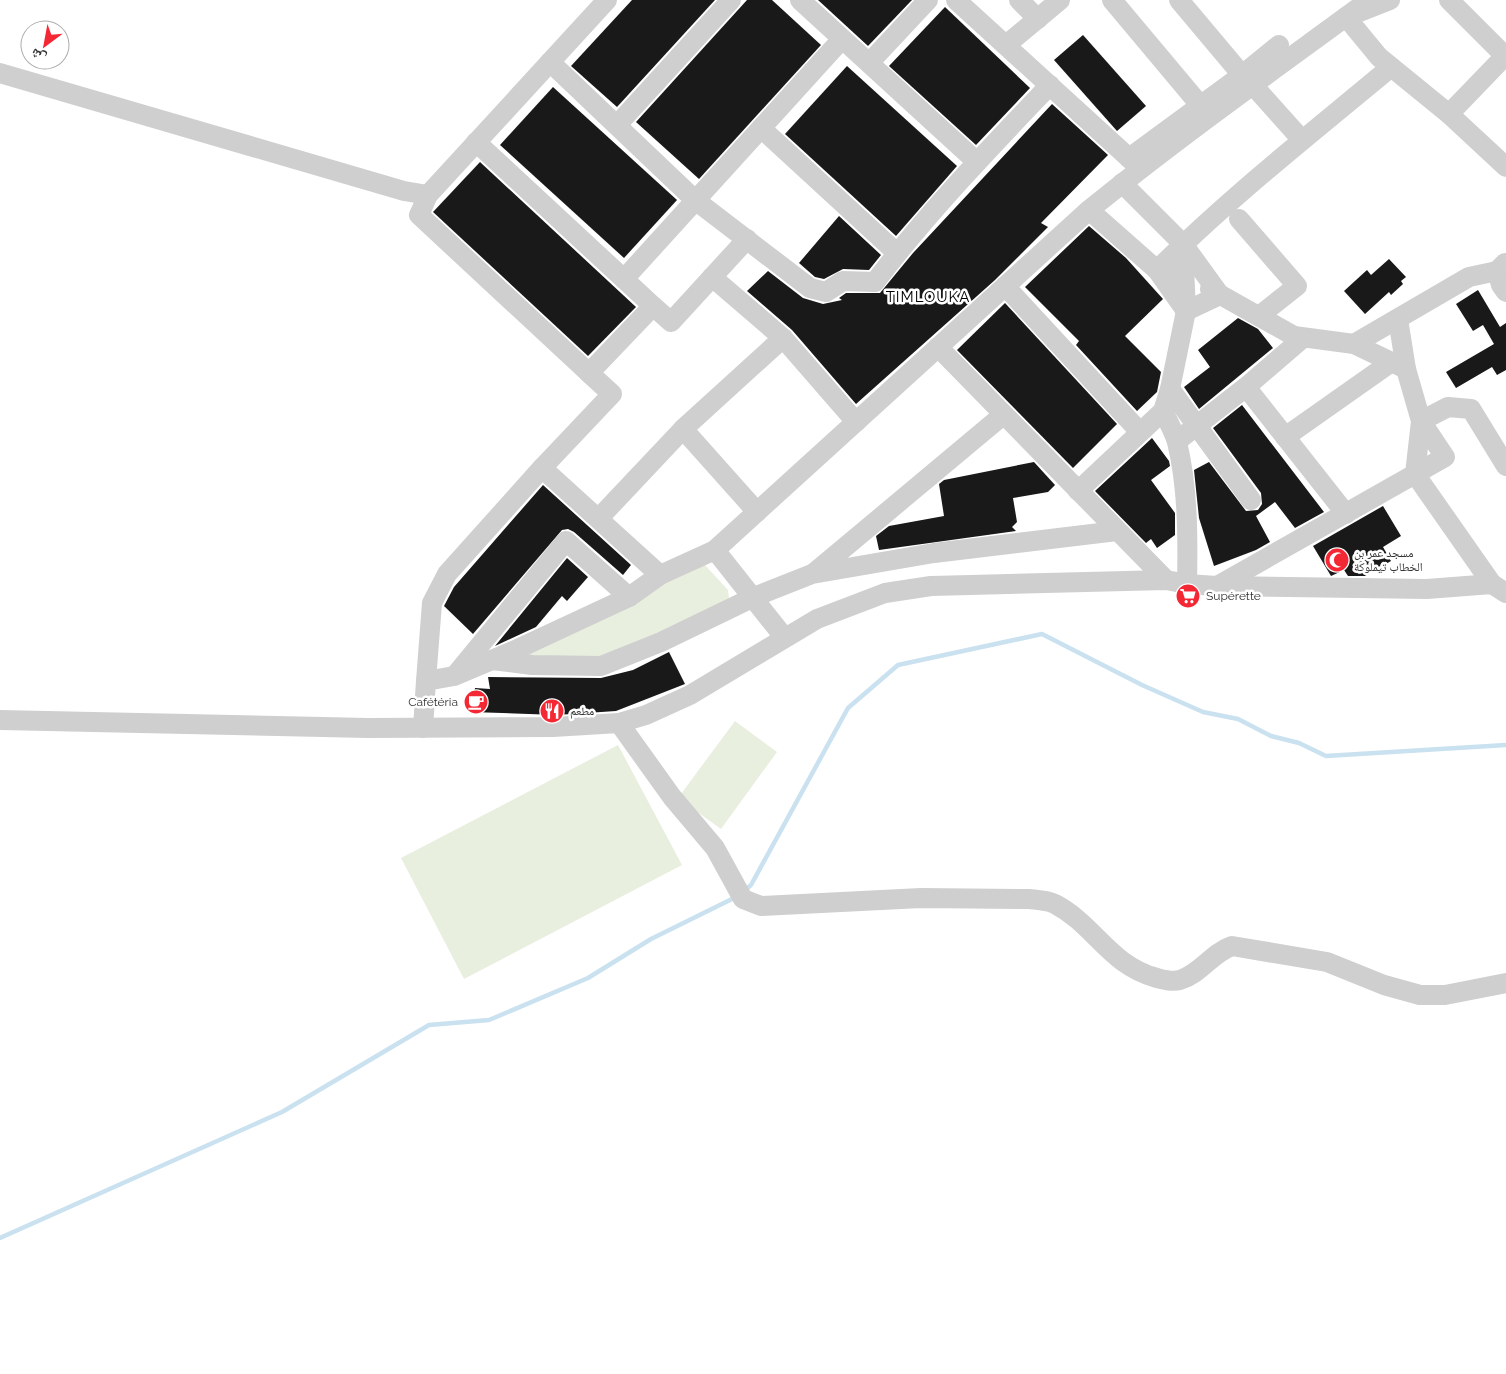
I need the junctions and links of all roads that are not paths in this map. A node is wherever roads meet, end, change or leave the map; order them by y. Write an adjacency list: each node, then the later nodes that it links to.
1 (607, 0): 18 (street)
2 (732, 0): 26 (street)
3 (800, 0): 15 (street)
4 (928, 0): 19 (street)
5 (956, 0): 16 (street)
6 (1019, 0): 14 (street)
7 (1060, 0): 14 (street)
8 (1112, 0): 24 (street)
9 (1179, 0): 22 (street)
10 (1369, 0): 13 (street)
11 (1390, 0): 13 (street)
12 (1449, 0): 25 (street)
13 (1346, 17): 20 (street); 22 (street)
14 (1038, 19): 16 (street)
15 (842, 39): 19 (street); 27 (street)
16 (1006, 45): 23 (street)
17 (1279, 45): 22 (street)
18 (550, 62): 26 (street); 29 (street)
19 (869, 63): 30 (street)
20 (1391, 67): 25 (street); 28 (street)
21 (0, 73): 34 (street)
22 (1247, 80): 24 (street); 28 (street); 31 (street)
23 (1050, 85): 30 (street); 31 (street)
24 (1200, 105): 31 (street)
25 (1448, 114): 32 (street)
26 (617, 125): 35 (street)
27 (761, 128): 35 (street); 40 (street)
28 (1302, 140): 39 (street)
29 (476, 142): 34 (street); 45 (street)
30 (977, 162): 40 (street)
31 (1135, 163): 33 (street)
32 (1506, 167)
33 (1122, 183): 36 (street); 39 (street)
34 (428, 195): 58 (street)
35 (695, 200): 38 (street); 45 (street)
36 (1090, 210): 42 (street); 46 (street)
37 (1239, 219): 51 (street)
38 (747, 239): 40 (street); 43 (street)
39 (1182, 244): 42 (street); 44 (street); 48 (street)
40 (897, 253)
41 (1501, 267): 47 (street); 52 (street)
42 (1157, 270): 44 (street); 50 (street)
43 (712, 277): 49 (street); 53 (street)
44 (1184, 277): 48 (street); 50 (street)
45 (624, 278): 49 (street)
46 (1005, 286): 56 (street); 67 (street)
47 (1506, 292)
48 (1220, 295): 50 (street); 51 (street)
49 (653, 306): 58 (street)
50 (1186, 311): 60 (street)
51 (1259, 316): 54 (street)
52 (1398, 319): 55 (street); 57 (street)
53 (782, 338): 64 (street); 66 (street)
54 (1303, 338): 55 (street); 59 (street)
55 (1354, 344): 57 (street)
56 (938, 347): 62 (street); 64 (street)
57 (1398, 366): 63 (street); 68 (street)
58 (589, 374): 71 (street)
59 (1246, 387): 65 (street); 68 (street)
60 (1170, 389): 61 (street); 65 (street)
61 (1163, 410): 67 (street); 69 (street)
62 (1003, 415): 73 (street); 81 (street)
63 (1421, 421): 70 (street); 72 (street); 72 (street)
64 (856, 422): 75 (street)
65 (1196, 426): 69 (street); 74 (street)
66 (683, 428): 75 (street); 77 (street)
67 (1140, 432): 73 (street)
68 (1285, 437): 76 (street)
69 (1177, 441): 83 (street)
70 (1506, 466)
71 (542, 468): 77 (street); 91 (street)
72 (1415, 474): 76 (street); 85 (street)
73 (1078, 491): 78 (street)
74 (1251, 500)
75 (757, 512): 79 (street)
76 (1346, 514): 84 (street)
77 (599, 518): 80 (street)
78 (1117, 532): 81 (street); 82 (street)
79 (715, 550): 80 (street); 87 (street)
80 (660, 574): 86 (street)
81 (812, 574): 87 (street)
82 (1166, 580): 83 (street); 88 (street)
83 (1187, 584): 84 (street)
84 (1217, 586): 85 (street)
85 (1499, 588)
86 (629, 597): 89 (street); 90 (street)
87 (754, 597): 88 (street); 89 (street)
88 (784, 637): 93 (street)
89 (490, 660): 90 (street)
90 (454, 676): 91 (street)
91 (426, 681): 94 (street)
92 (0, 720): 94 (street)
93 (619, 723): 94 (street); 95 (street)
94 (423, 728)
95 (1506, 984)

